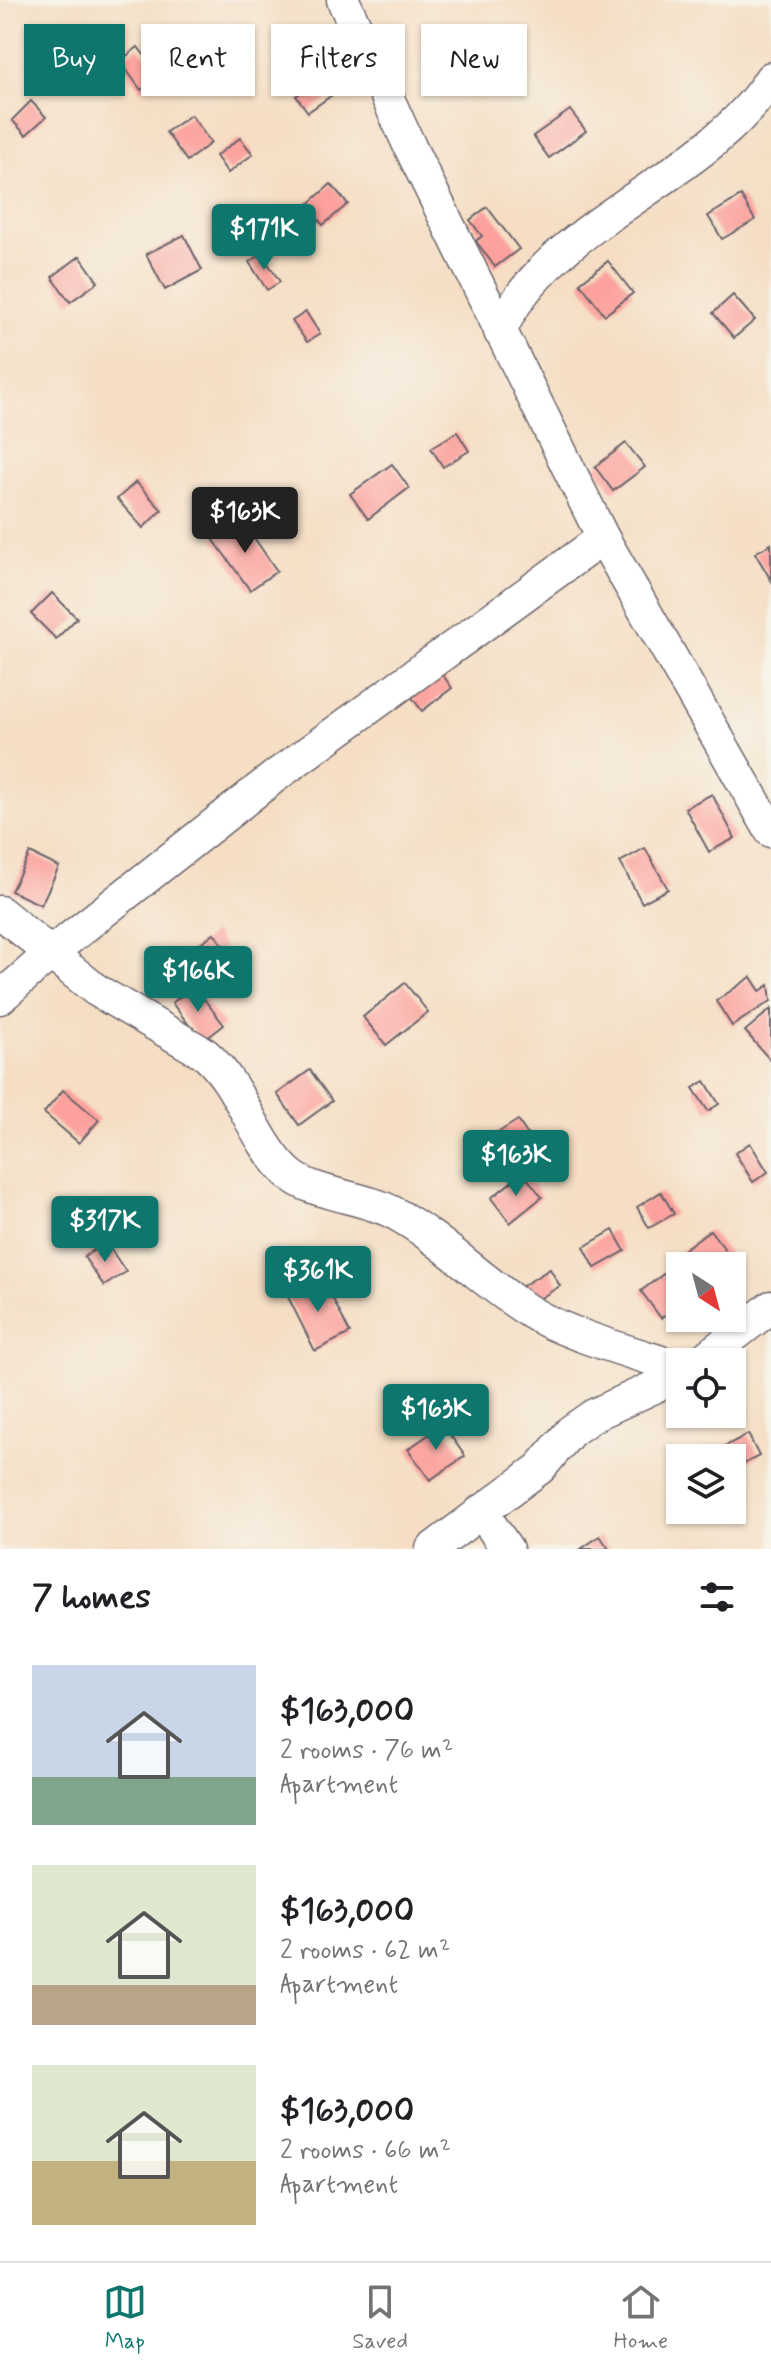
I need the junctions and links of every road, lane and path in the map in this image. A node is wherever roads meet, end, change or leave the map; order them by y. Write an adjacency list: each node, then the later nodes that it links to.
1 (343, 0): 3 (street)
2 (771, 78): 3 (street)
3 (500, 332): 4 (street)
4 (603, 538): 5 (street); 7 (street)
5 (771, 831)
6 (0, 912): 7 (street)
7 (51, 953): 8 (street); 11 (street)
8 (0, 998)
9 (767, 1319): 10 (street)
10 (722, 1348)
11 (666, 1363)
12 (666, 1382): 13 (street)
13 (481, 1511): 14 (street); 15 (street)
14 (432, 1549)
15 (507, 1549)

